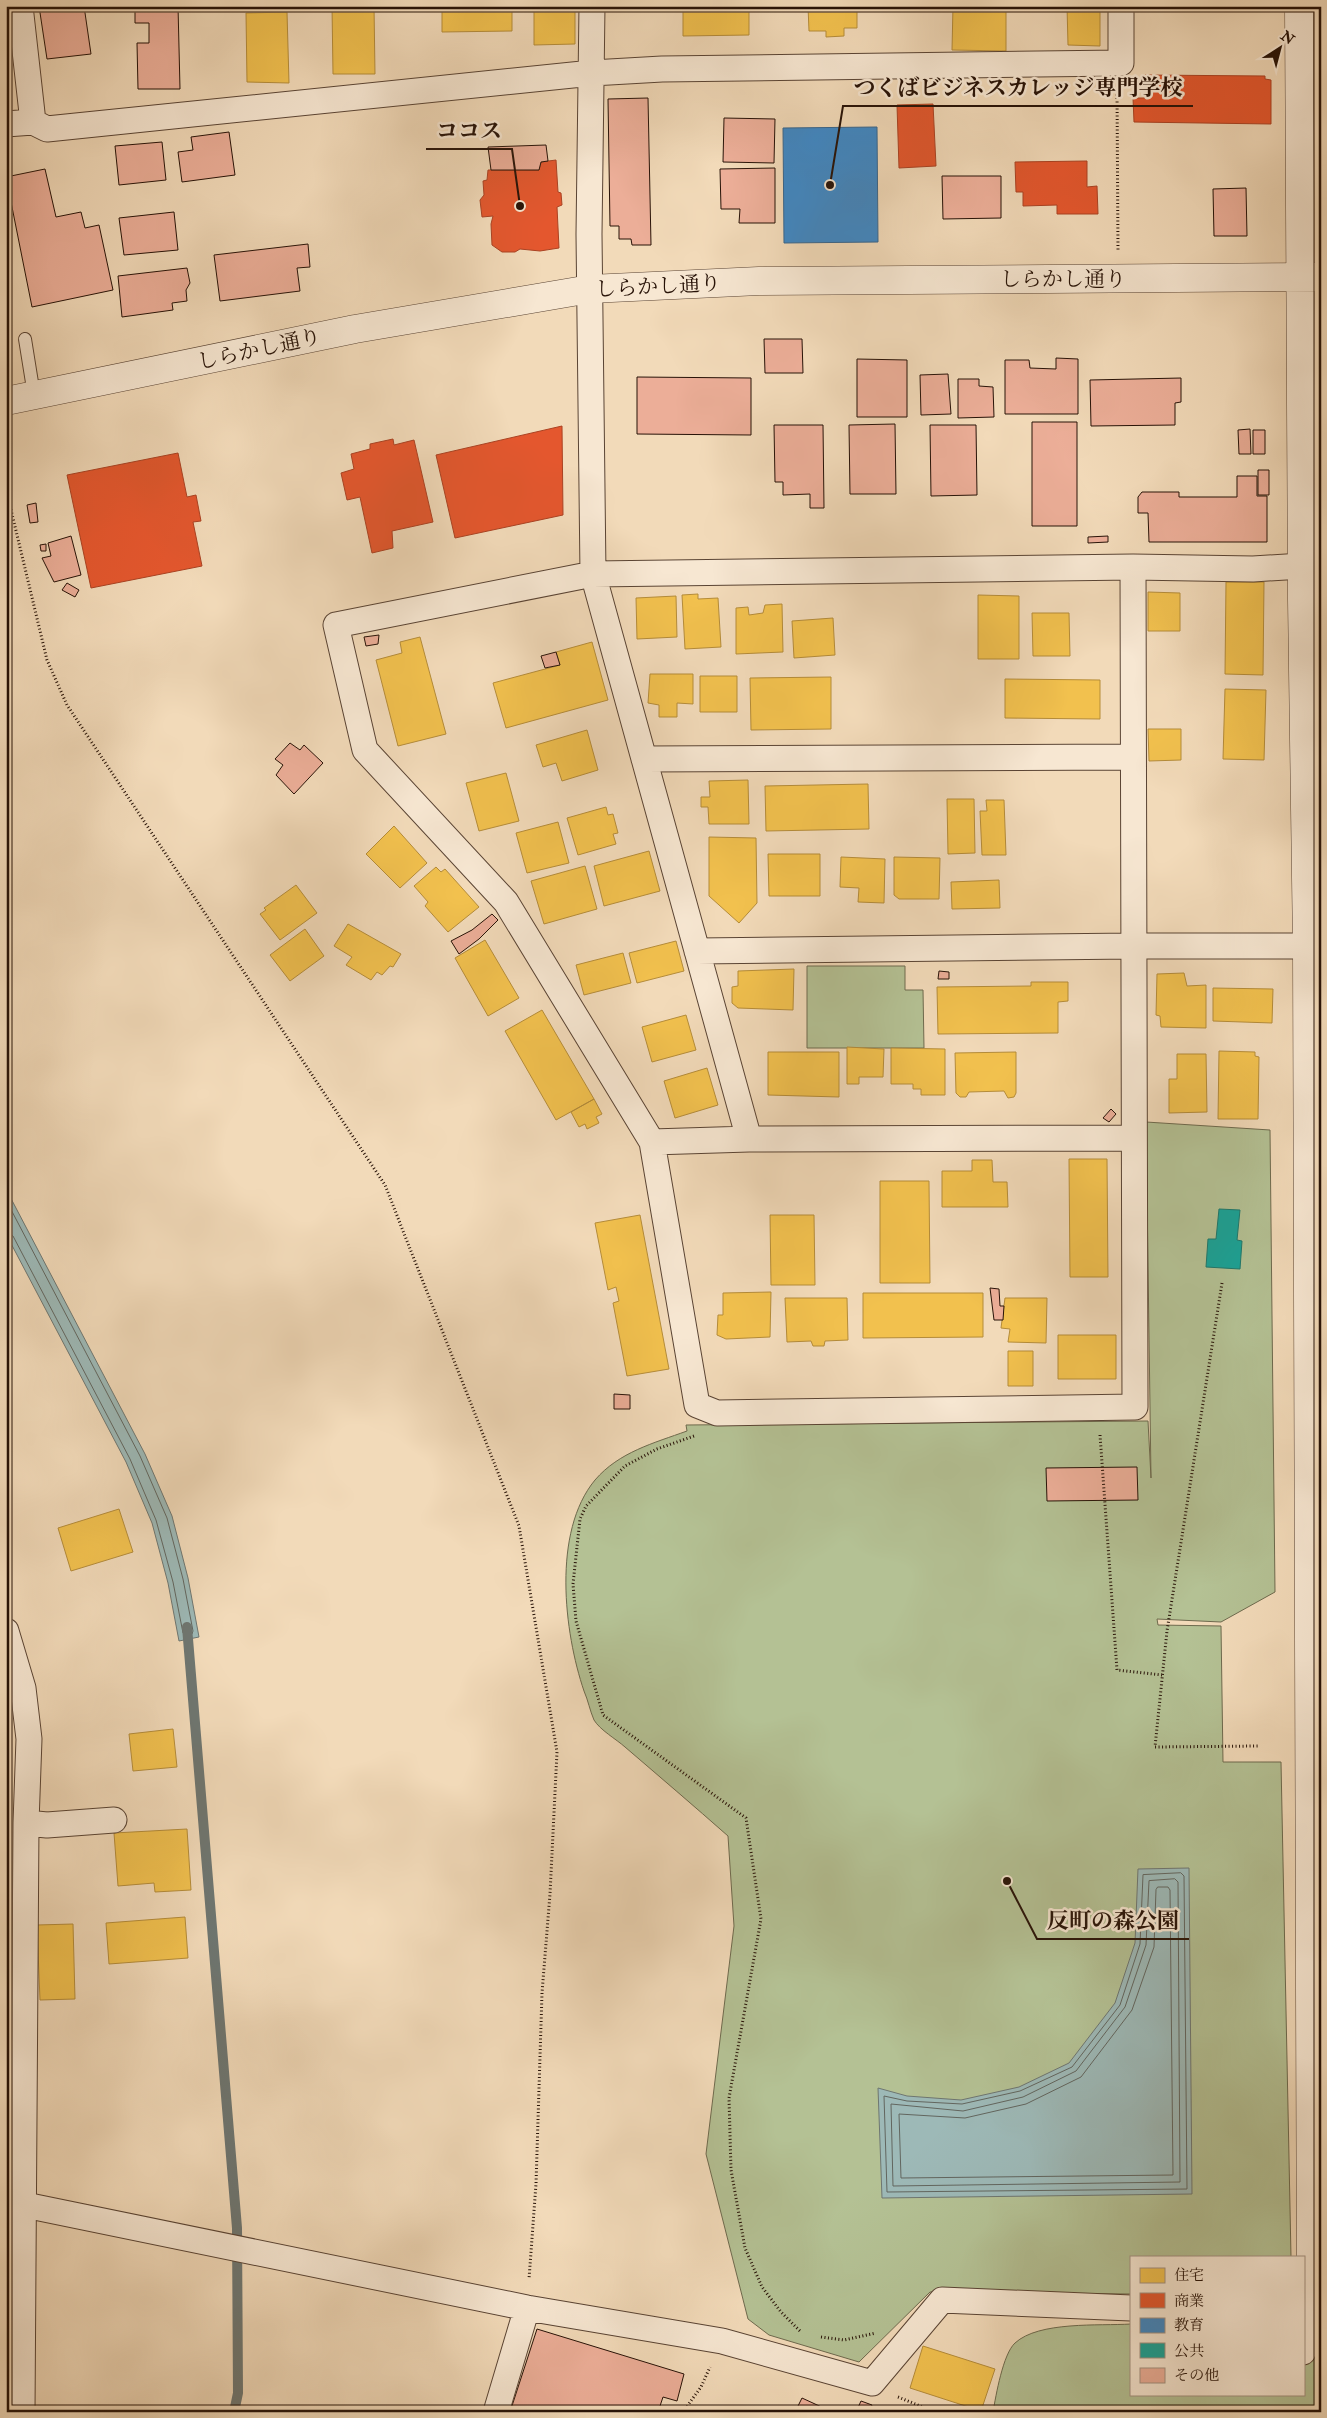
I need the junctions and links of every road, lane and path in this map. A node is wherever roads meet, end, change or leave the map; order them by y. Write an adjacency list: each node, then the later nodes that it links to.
1 (20, 6): 7 (street)
2 (592, 6): 6 (street)
3 (1121, 6): 5 (street)
4 (1299, 6): 10 (street)
5 (1116, 63): 6 (street); 9 (path)
6 (592, 73): 7 (street); 11 (street)
7 (33, 122): 8 (street)
8 (6, 124)
9 (1118, 278): 10 (street, しらかし通り); 11 (street, しらかし通り)
10 (1310, 278): 17 (street)
11 (590, 289): 13 (street, しらかし通り); 18 (street)
12 (25, 339): 13 (lane)
13 (34, 395): 14 (street, しらかし通り)
14 (6, 401)
15 (6, 489): 40 (path)
16 (1132, 567): 17 (street); 18 (street); 19 (street)
17 (1311, 567): 22 (street)
18 (593, 574): 20 (street); 26 (street)
19 (1133, 757): 20 (street); 21 (street)
20 (644, 760): 23 (street)
21 (1133, 946): 22 (street); 23 (street); 24 (street)
22 (1307, 946): 28 (street)
23 (697, 951): 25 (street)
24 (1133, 1138): 25 (street); 30 (street)
25 (749, 1139): 26 (street)
26 (652, 1142): 29 (street)
27 (1222, 1284): 32 (path)
28 (1314, 1286): 34 (street)
29 (697, 1404): 30 (street); 43 (path)
30 (1098, 1407): 32 (path)
31 (6, 1630): 35 (street)
32 (1162, 1675): 33 (path)
33 (1260, 1746)
34 (1316, 1747): 46 (street)
35 (17, 1775): 37 (street)
36 (114, 1820): 37 (street)
37 (26, 1823): 38 (street)
38 (16, 1988): 39 (street)
39 (19, 2190): 40 (street); 48 (street)
40 (527, 2308): 45 (street); 49 (street)
41 (1130, 2308): 47 (street)
42 (877, 2332): 44 (path)
43 (803, 2334)
44 (820, 2336)
45 (722, 2341): 47 (street); 50 (path)
46 (1310, 2349)
47 (872, 2383): 51 (path)
48 (22, 2412)
49 (496, 2412)
50 (683, 2412)
51 (935, 2412)

